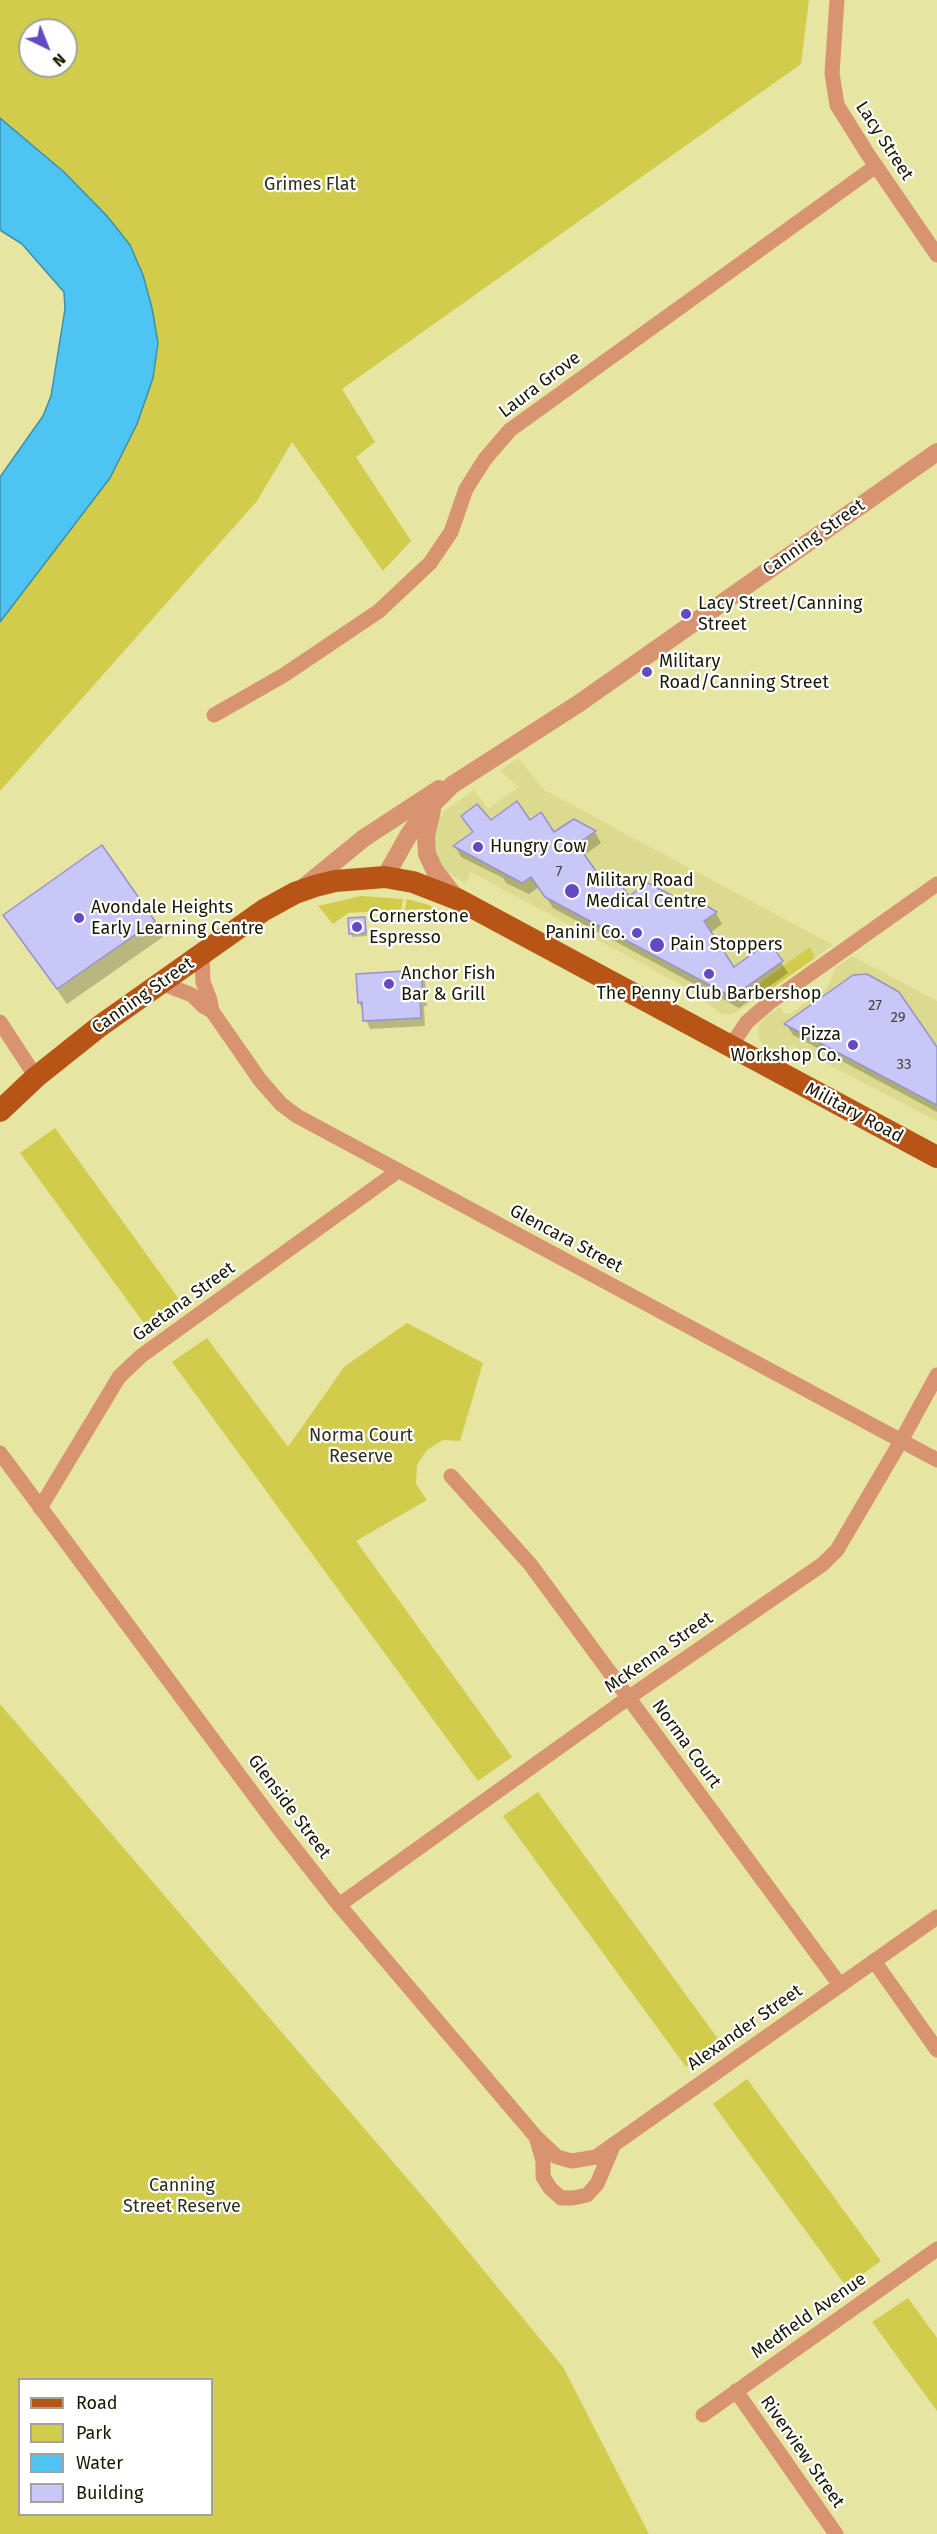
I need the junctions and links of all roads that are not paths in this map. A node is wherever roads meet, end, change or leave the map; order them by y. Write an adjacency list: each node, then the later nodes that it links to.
1 (837, 0): 2 (street, Lacy Street)
2 (876, 166): 3 (street, Lacy Street); 5 (street, Laura Grove)
3 (937, 255)
4 (937, 452): 6 (street, Canning Street)
5 (214, 715)
6 (452, 785): 7 (street, Canning Street); 10 (street, Canning Street)
7 (434, 802): 8 (street, Canning Street); 11 (street)
8 (385, 877): 10 (main road, Canning Street); 11 (main road, Military Road)
9 (937, 884): 16 (street)
10 (295, 893): 12 (main road, Canning Street)
11 (456, 899): 16 (main road, Military Road)
12 (202, 954): 13 (main road, Canning Street); 14 (street, Glencara Street)
13 (161, 983): 14 (street, Glencara Street); 17 (main road, Canning Street)
14 (212, 1011): 20 (street, Glencara Street)
15 (0, 1022): 17 (street)
16 (730, 1047): 19 (main road, Military Road)
17 (36, 1077): 18 (main road, Canning Street)
18 (0, 1111)
19 (937, 1157)
20 (398, 1171): 22 (street, Glencara Street); 26 (street, Gaetana Street)
21 (937, 1375): 22 (street, McKenna Street)
22 (901, 1441): 24 (street, Glencara Street); 27 (street, McKenna Street)
23 (0, 1453): 26 (street, Glenside Street)
24 (937, 1460)
25 (451, 1476): 27 (street, Norma Court)
26 (40, 1508): 28 (street, Glenside Street)
27 (628, 1698): 28 (street, McKenna Street); 31 (street, Norma Court)
28 (339, 1905): 33 (street, Glenside Street)
29 (937, 1917): 30 (street, Alexander Street)
30 (874, 1961): 31 (street, Alexander Street); 32 (street)
31 (840, 1985): 34 (street, Alexander Street)
32 (937, 2050)
33 (536, 2137): 34 (street); 35 (street, Glenside Street)
34 (615, 2144): 35 (street, Alexander Street)
35 (572, 2162)
36 (937, 2249): 37 (street, Medfield Avenue)
37 (736, 2391): 38 (street, Medfield Avenue); 39 (street, Riverview Street)
38 (703, 2415)
39 (836, 2534)

